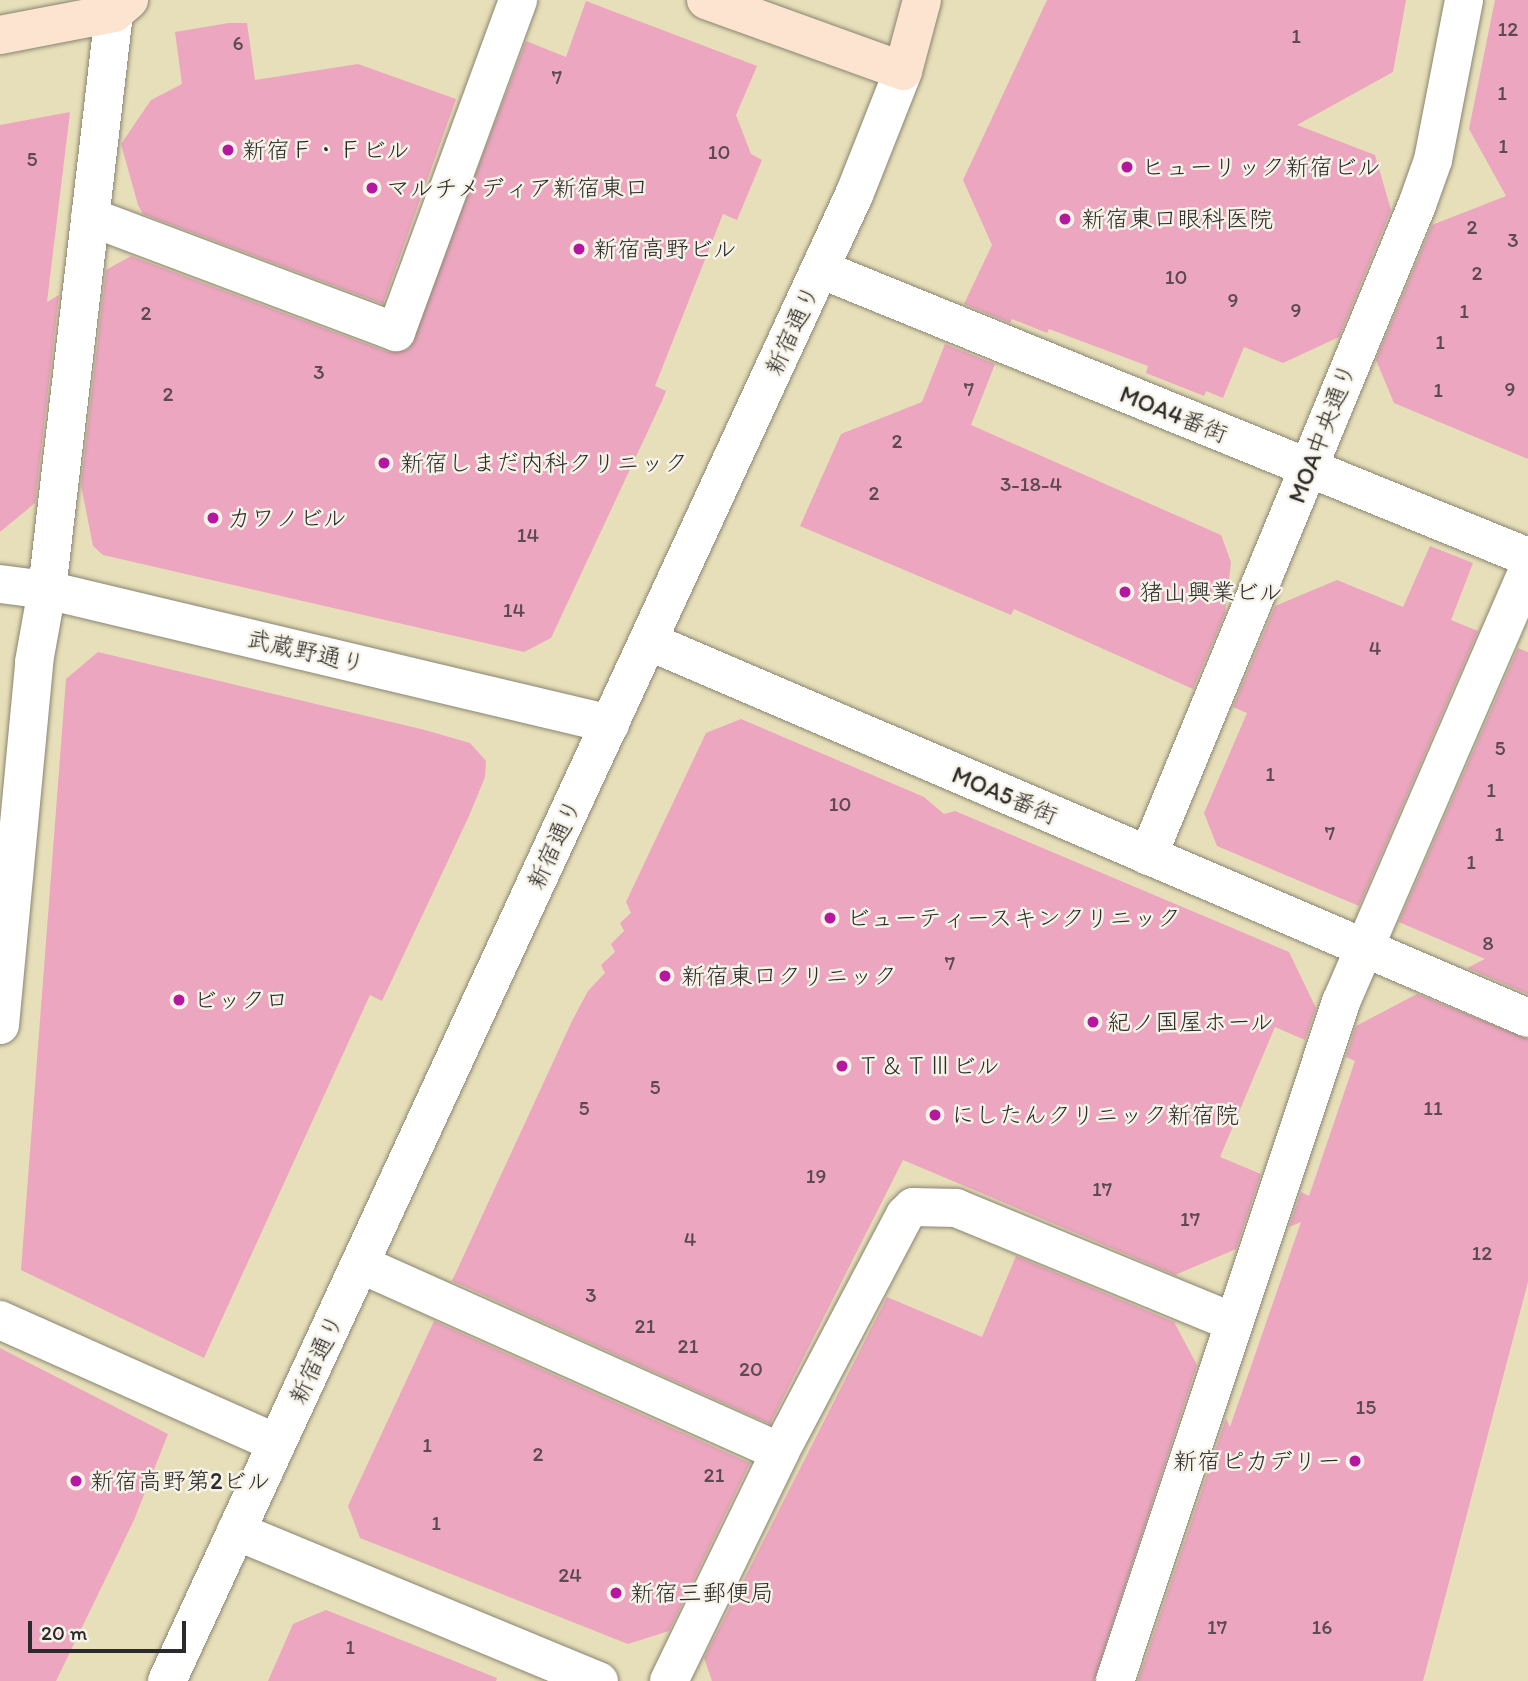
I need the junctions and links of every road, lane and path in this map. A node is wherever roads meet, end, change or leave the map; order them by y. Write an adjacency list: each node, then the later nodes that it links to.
1 (518, 0): 8 (street)
2 (706, 0): 7 (main road)
3 (922, 0): 7 (main road, 新宿通り)
4 (1464, 0): 10 (street, MOA中央通り)
5 (121, 6): 6 (main road); 8 (street)
6 (0, 35)
7 (903, 71): 9 (street, 新宿通り)
8 (90, 217): 14 (street)
9 (820, 269): 10 (street, MOA4番街); 15 (street, 新宿通り)
10 (1308, 468): 11 (street, MOA4番街); 17 (street, MOA中央通り)
11 (1528, 557)
12 (1528, 570): 18 (street)
13 (0, 584): 14 (street, 武蔵野通り)
14 (47, 590): 16 (street, 武蔵野通り); 20 (street)
15 (648, 641): 16 (street, 新宿通り); 17 (street, MOA5番街)
16 (610, 724): 21 (street, 新宿通り)
17 (1148, 856): 18 (street, MOA5番街)
18 (1363, 948): 19 (street, MOA5番街); 23 (street)
19 (1528, 1018)
20 (0, 1025)
21 (359, 1264): 24 (street, 新宿通り); 25 (street)
22 (0, 1320): 24 (street)
23 (1232, 1322): 25 (street); 30 (street)
24 (276, 1443): 26 (street, 新宿通り)
25 (780, 1452): 29 (street)
26 (236, 1531): 27 (street, 新宿通り); 28 (street)
27 (167, 1681)
28 (599, 1681)
29 (669, 1681)
30 (1115, 1681)

